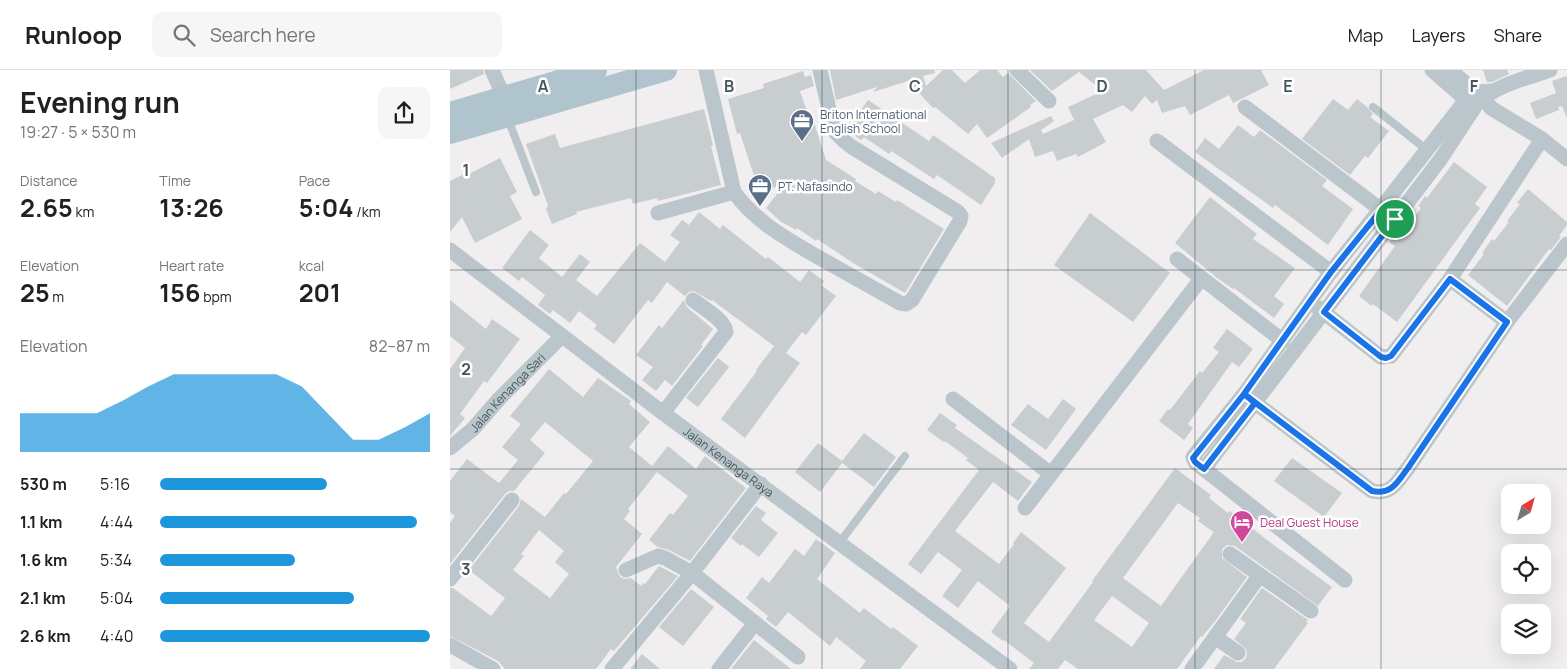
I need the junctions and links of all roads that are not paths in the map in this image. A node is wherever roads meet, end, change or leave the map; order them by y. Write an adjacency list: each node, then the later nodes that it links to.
1 (492, 70): 12 (street)
2 (596, 70): 12 (main road)
3 (666, 70): 12 (main road)
4 (706, 70): 22 (street)
5 (820, 70): 22 (street)
6 (1017, 70): 11 (street)
7 (1432, 70): 10 (street)
8 (1450, 70): 10 (street)
9 (1550, 70): 10 (street)
10 (1481, 99): 17 (street); 19 (street); 25 (street)
11 (1049, 101)
12 (506, 107): 15 (main road); 16 (main road); 21 (lane)
13 (1373, 107): 19 (lane)
14 (1245, 108): 23 (street)
15 (450, 113)
16 (450, 133)
17 (1542, 140): 20 (street); 31 (street)
18 (1157, 141): 29 (street)
19 (1427, 150): 23 (street)
20 (1567, 159)
21 (536, 192)
22 (734, 192): 24 (street)
23 (1381, 210): 25 (street); 29 (street)
24 (658, 213)
25 (1395, 219): 34 (street)
26 (1567, 244): 35 (street)
27 (450, 250): 36 (street, Jalan Kenanga Raya)
28 (1177, 259): 30 (street)
29 (1331, 272): 33 (street)
30 (1201, 279): 37 (street); 43 (street)
31 (1450, 279): 34 (street); 35 (street)
32 (693, 300): 40 (street)
33 (1311, 301): 34 (street); 37 (street)
34 (1324, 312): 39 (street)
35 (1507, 322): 39 (street)
36 (562, 336): 40 (street, Jalan Kenanga Raya); 41 (street, Jalan Kenanga Sari)
37 (1283, 341): 39 (street)
38 (953, 399): 43 (street)
39 (1250, 399): 53 (street)
40 (663, 412): 44 (street, Jalan Kenanga Raya)
41 (450, 448)
42 (906, 456): 47 (lane)
43 (1051, 474): 46 (street)
44 (761, 484): 47 (street, Jalan Kenanga Raya); 50 (street)
45 (512, 500): 52 (street)
46 (1025, 508)
47 (840, 542): 63 (street, Jalan Kenanga Raya)
48 (1230, 554): 51 (street)
49 (626, 570): 50 (street)
50 (692, 573): 55 (street); 61 (street)
51 (1260, 575): 54 (street); 56 (street)
52 (450, 579)
53 (1345, 580)
54 (1311, 611)
55 (755, 623): 59 (street); 62 (street)
56 (1215, 637): 58 (street); 64 (street)
57 (450, 645): 60 (street)
58 (1238, 653)
59 (798, 658)
60 (492, 669)
61 (612, 669)
62 (719, 669)
63 (1010, 669)
64 (1192, 669)

